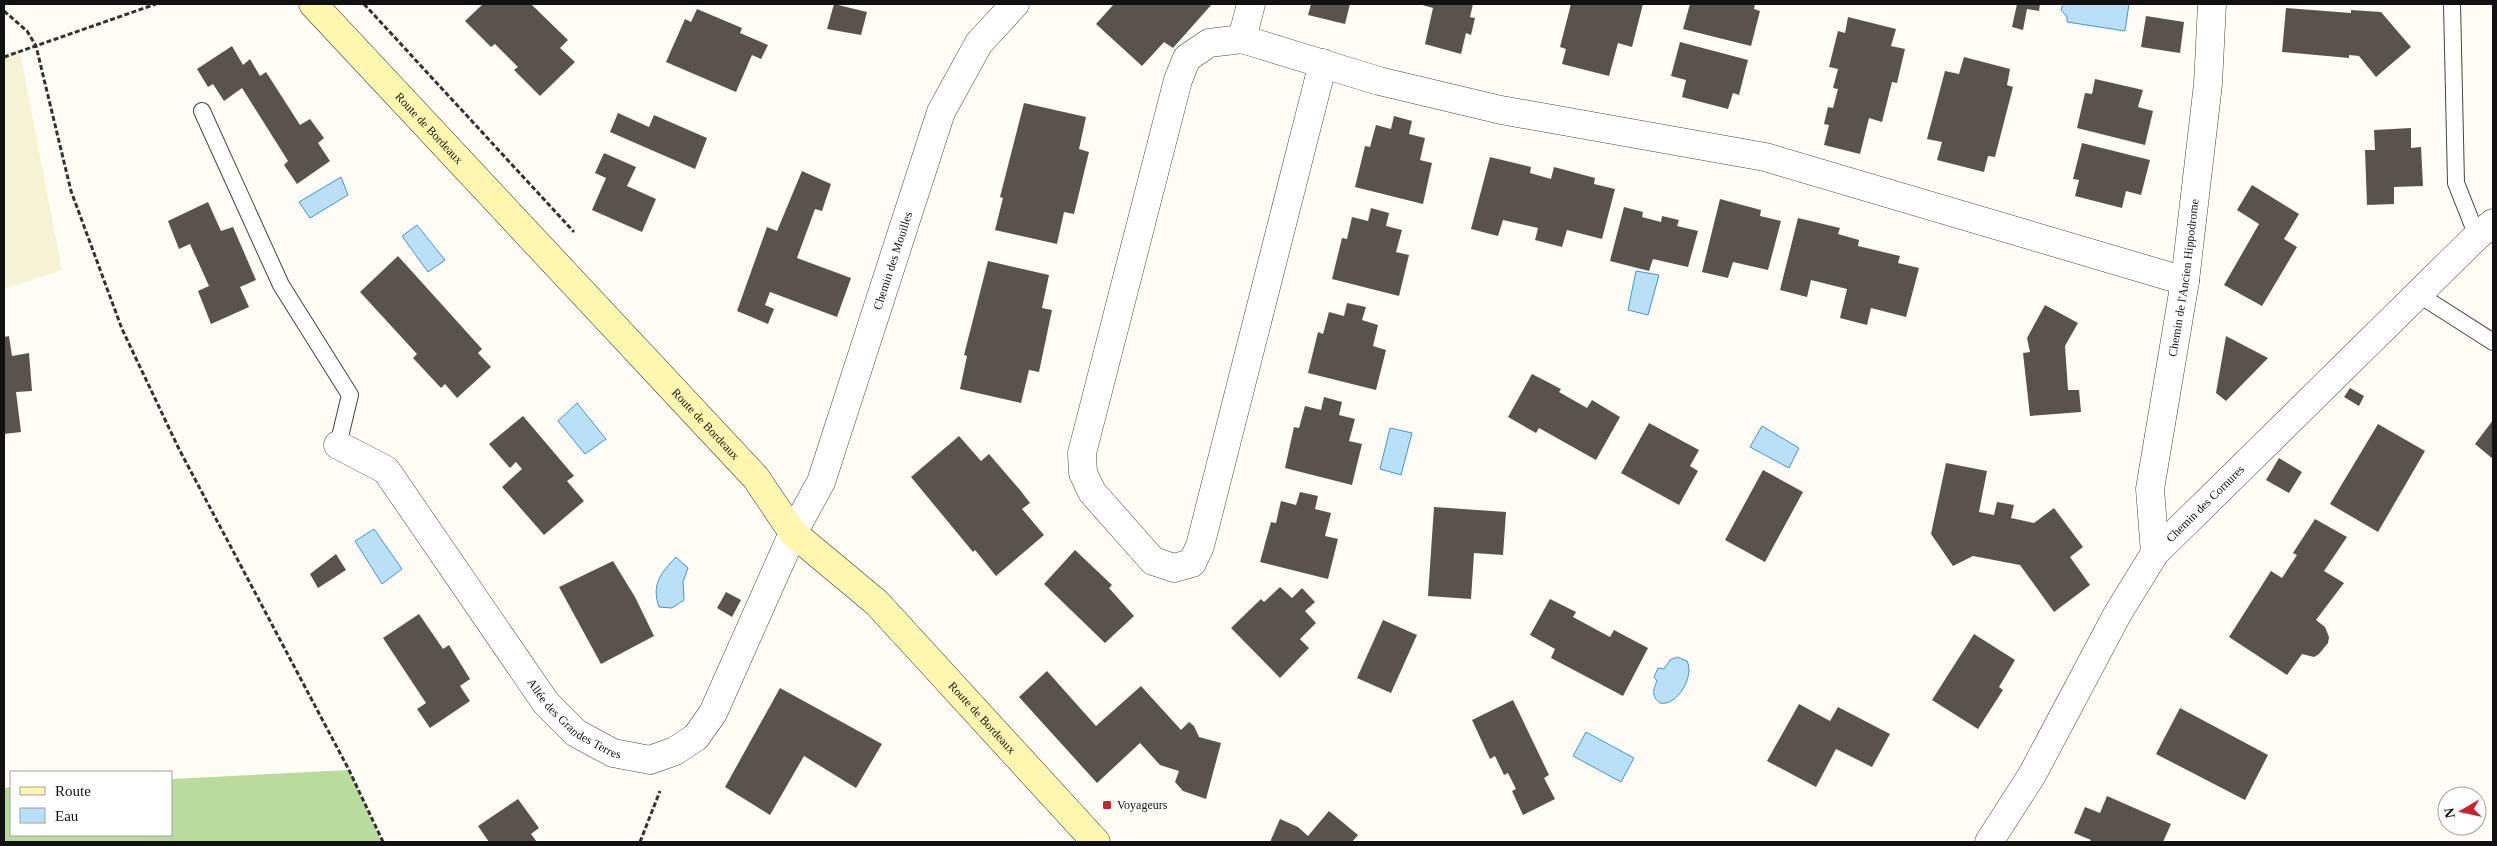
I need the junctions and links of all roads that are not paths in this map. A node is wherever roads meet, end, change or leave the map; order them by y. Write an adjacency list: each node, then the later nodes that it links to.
1 (314, 4): 14 (main road, Route de Bordeaux)
2 (1015, 4): 14 (street, Chemin des Mouilles)
3 (1251, 4): 6 (street)
4 (2212, 4): 10 (street, Chemin de l'Ancien Hippodrome)
5 (2452, 4): 9 (lane)
6 (1242, 39): 7 (street); 7 (street)
7 (1323, 63): 10 (street)
8 (202, 111): 13 (lane)
9 (2485, 229): 11 (street, Chemin des Cornures)
10 (2185, 281): 15 (street, Chemin de l'Ancien Hippodrome)
11 (2418, 294): 12 (lane); 15 (street, Chemin des Cornures)
12 (2493, 342)
13 (338, 445): 14 (street, Allée des Grandes Terres)
14 (793, 532): 16 (main road, Route de Bordeaux)
15 (2155, 552): 17 (street, Chemin des Cornures)
16 (1096, 842)
17 (1989, 842)

